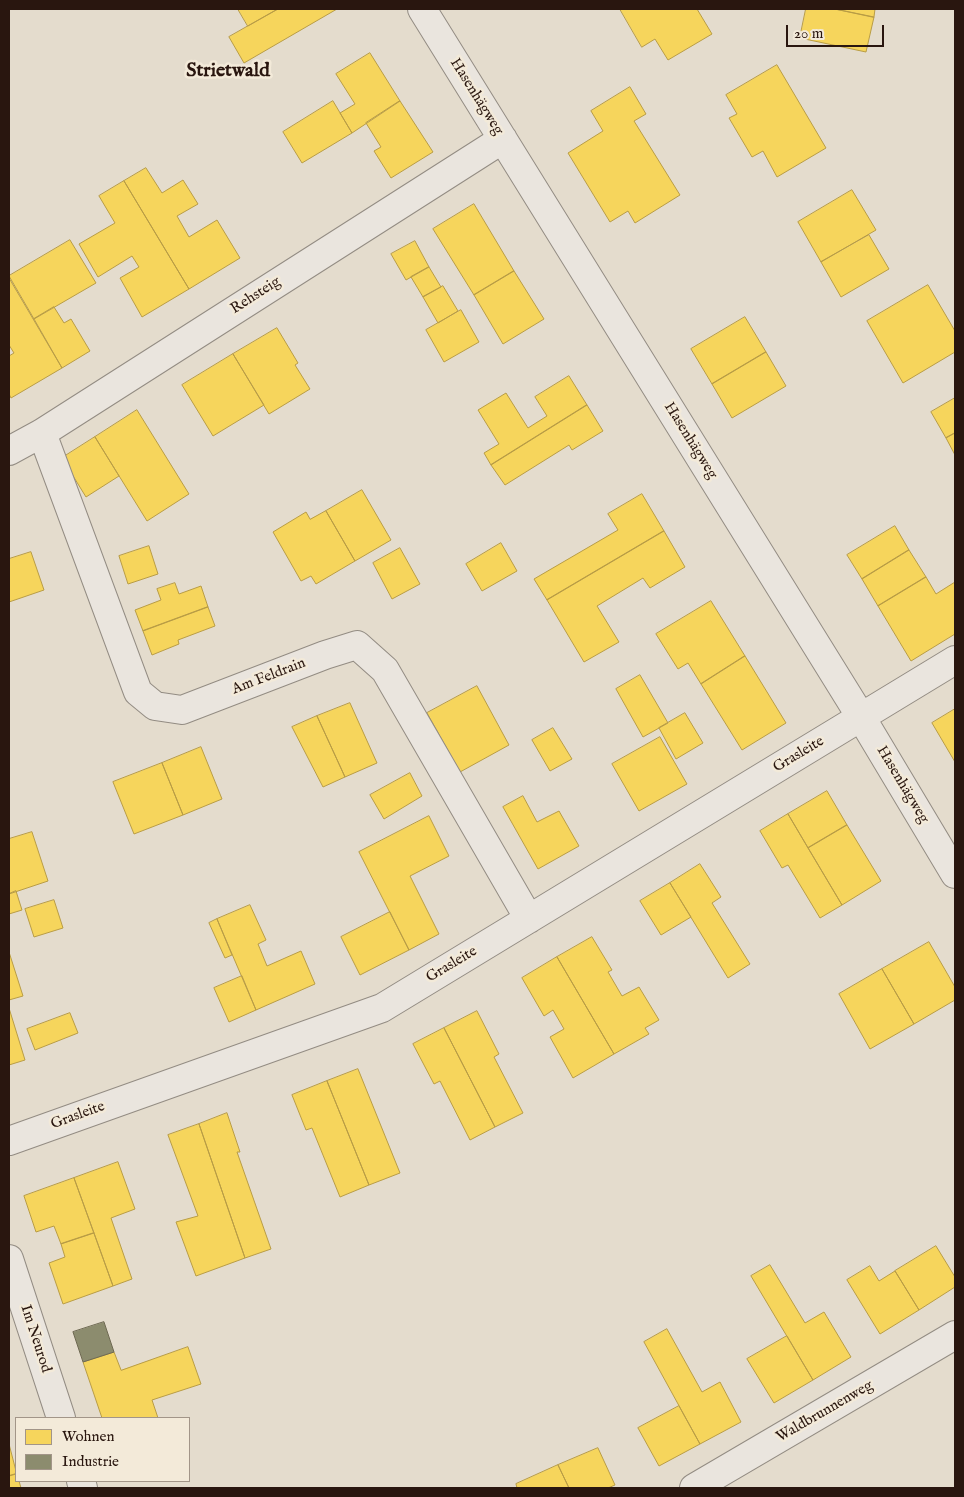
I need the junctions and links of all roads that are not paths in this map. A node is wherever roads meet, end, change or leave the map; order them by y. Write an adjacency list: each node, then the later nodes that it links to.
1 (422, 9): 2 (street, Hasenhägweg)
2 (503, 140): 3 (street, Rehsteig); 6 (street, Hasenhägweg)
3 (42, 433): 4 (street, Rehsteig); 8 (street, Am Feldrain)
4 (9, 450)
5 (955, 660): 6 (street, Grasleite)
6 (861, 717): 7 (street, Hasenhägweg); 8 (street, Grasleite)
7 (955, 874)
8 (529, 919): 9 (street, Grasleite)
9 (9, 1141)
10 (9, 1259): 12 (street, Im Neurod)
11 (955, 1335): 13 (street, Waldbrunnenweg)
12 (60, 1417)
13 (694, 1488)

